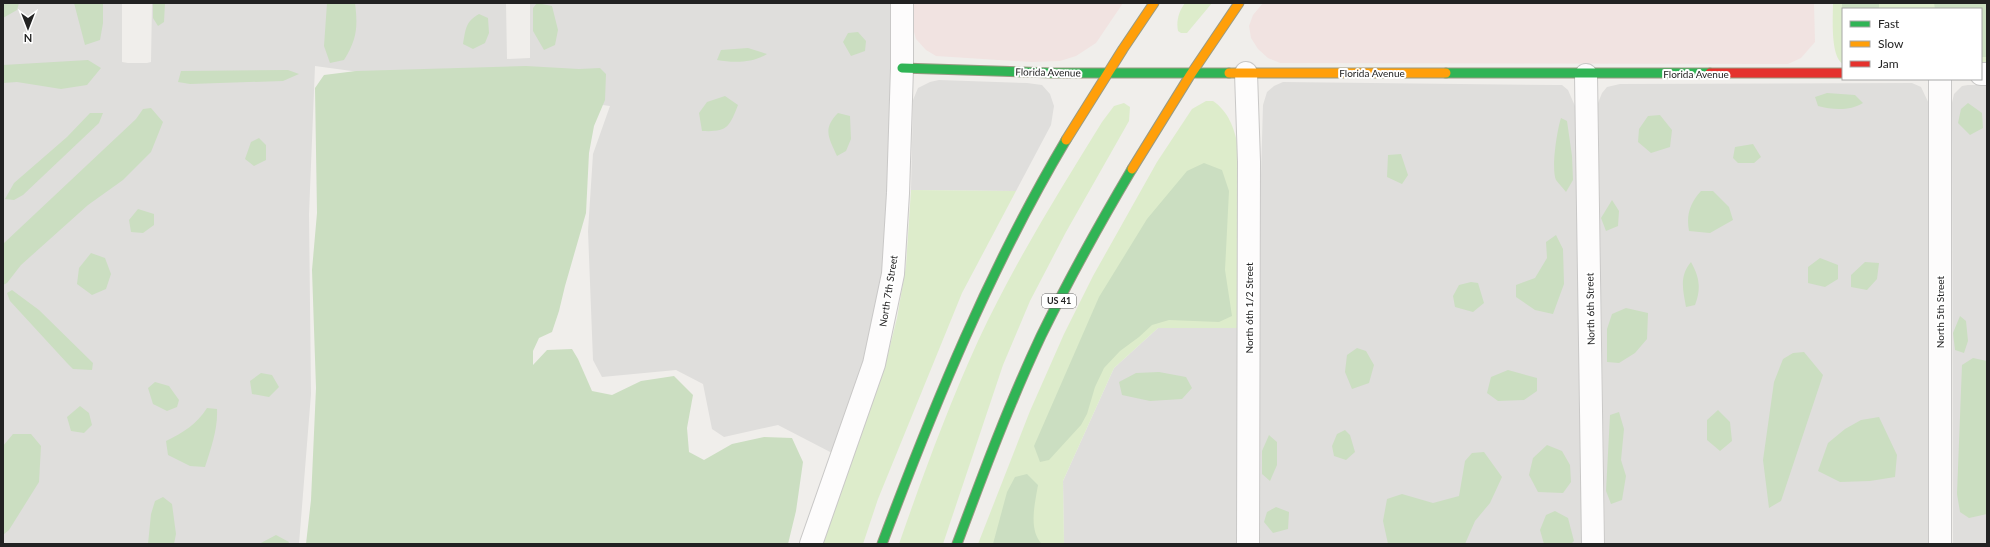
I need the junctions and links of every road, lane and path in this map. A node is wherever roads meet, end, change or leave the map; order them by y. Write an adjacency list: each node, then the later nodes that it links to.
1 (902, 3): 4 (street, North 7th Street)
2 (1154, 3): 5 (main road)
3 (1239, 3): 6 (main road, US 41)
4 (902, 68): 5 (main road, Florida Avenue); 11 (street, North 7th Street)
5 (1108, 73): 6 (main road, Florida Avenue); 12 (main road)
6 (1190, 73): 7 (main road, Florida Avenue); 13 (main road, US 41)
7 (1246, 73): 9 (main road, Florida Avenue); 14 (street, North 6th 1/2 Street)
8 (1842, 73): 9 (main road, Florida Avenue)
9 (1586, 75): 15 (street, North 6th Street)
10 (1940, 80): 16 (street, North 5th Street)
11 (811, 544)
12 (882, 544)
13 (958, 544)
14 (1248, 544)
15 (1593, 544)
16 (1940, 544)

